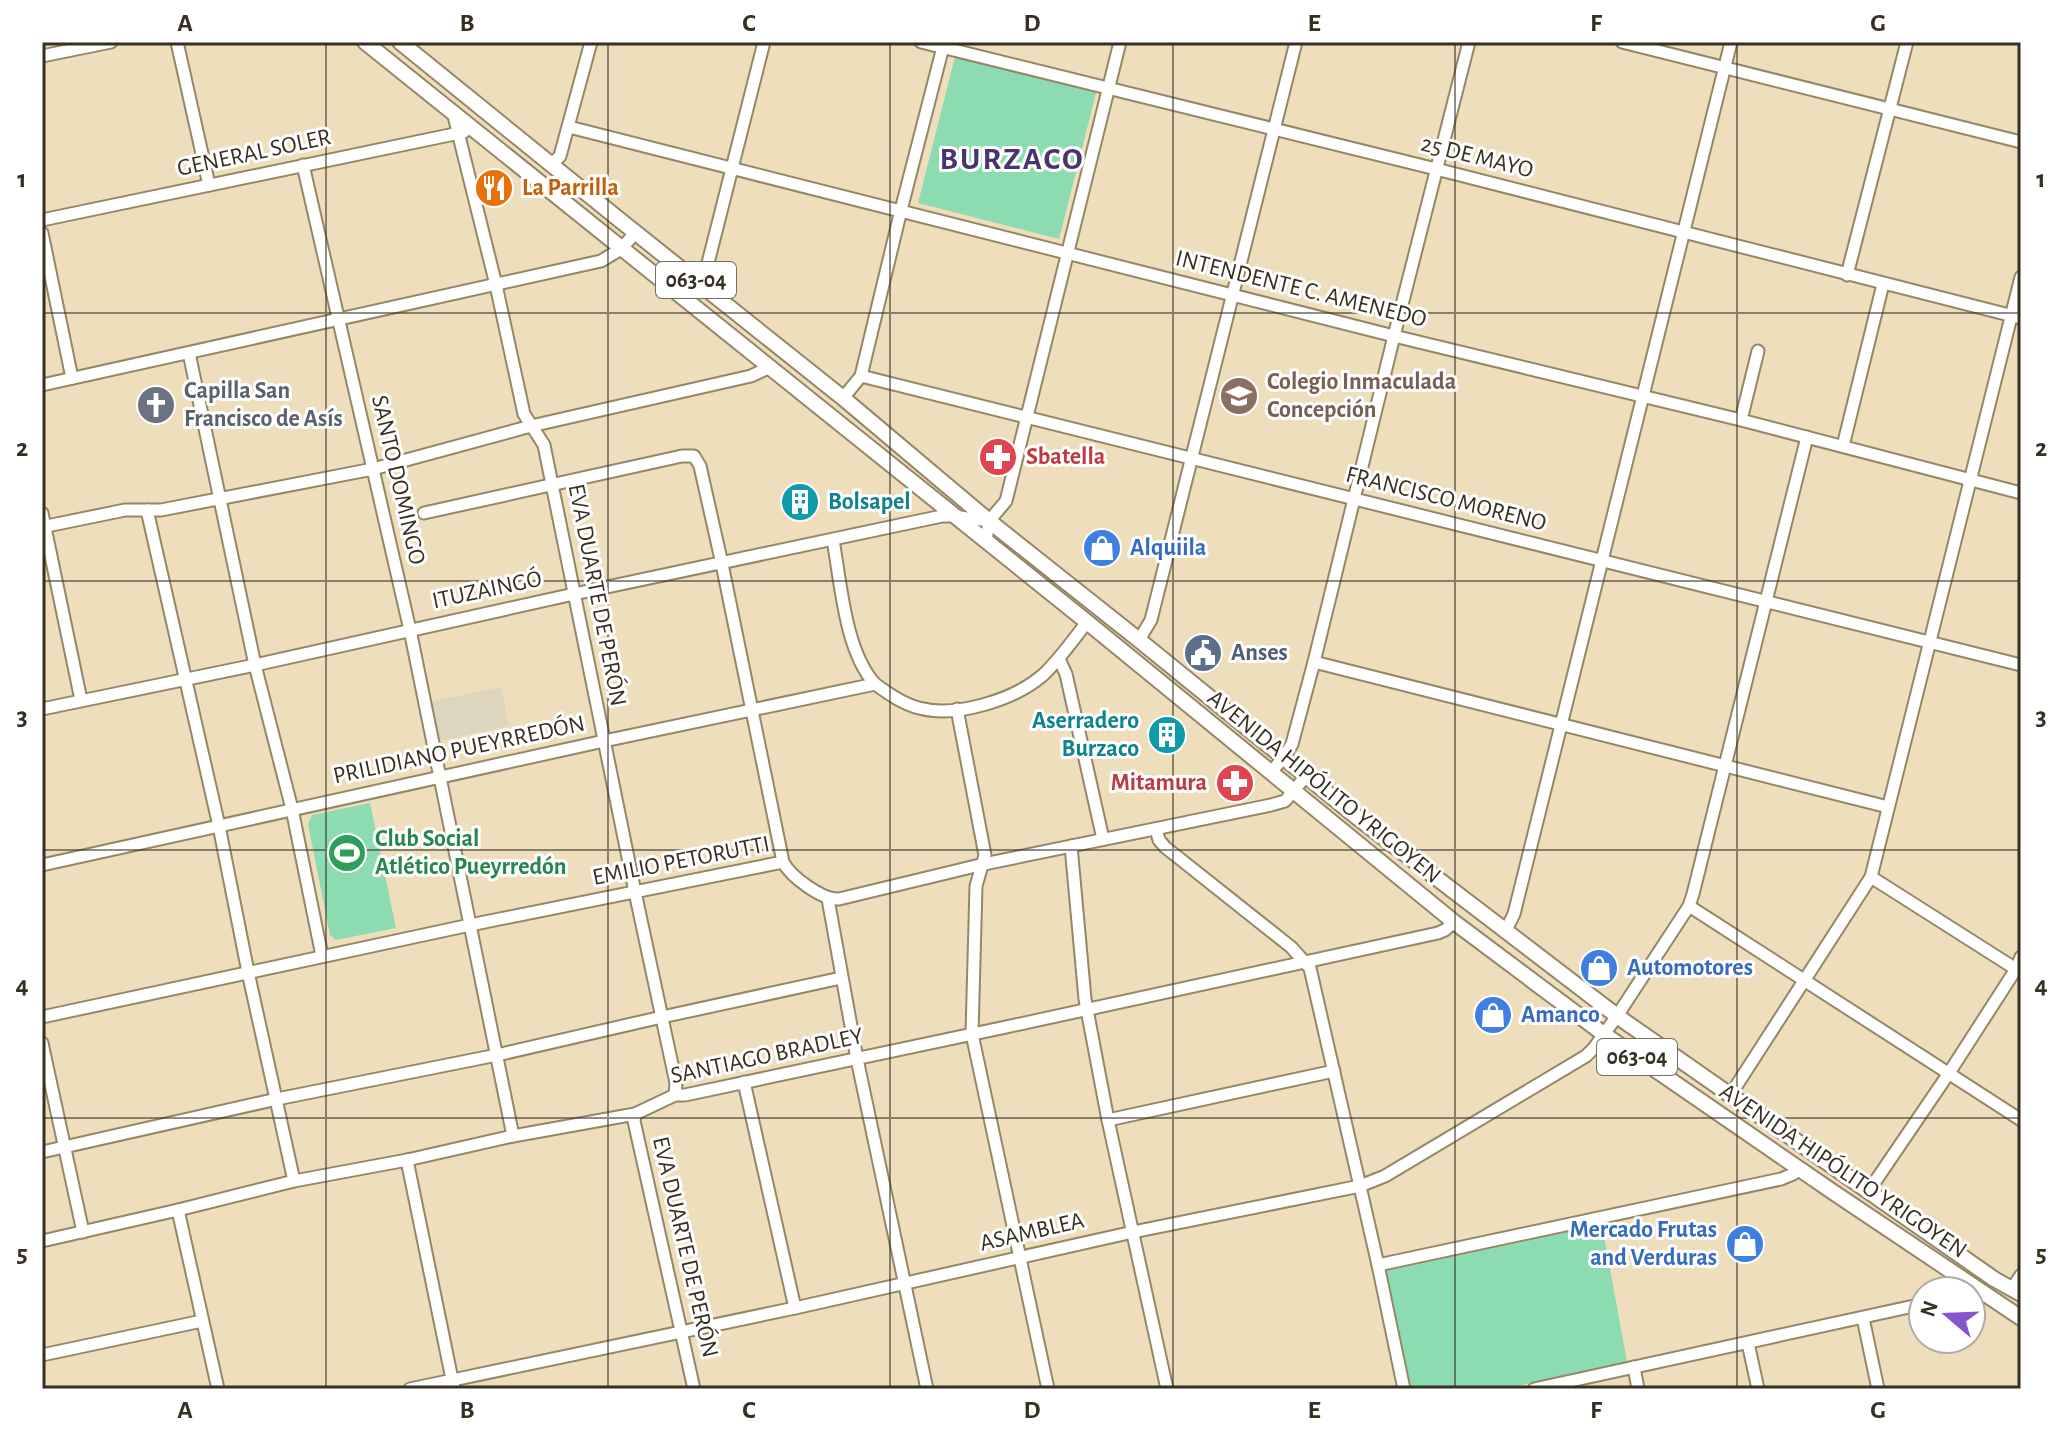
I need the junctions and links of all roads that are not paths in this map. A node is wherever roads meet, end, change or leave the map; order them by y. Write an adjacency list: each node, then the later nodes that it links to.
1 (111, 42): 15 (street)
2 (177, 42): 29 (street)
3 (365, 42): 19 (main road, AVENIDA HIPÓLITO YRIGOYEN / 063-04)
4 (591, 42): 20 (street)
5 (764, 42): 27 (street)
6 (921, 42): 14 (street, 25 DE MAYO)
7 (1120, 42): 17 (street)
8 (1296, 42): 22 (street)
9 (1469, 42): 28 (street)
10 (1622, 42): 16 (street)
11 (1731, 42): 16 (street)
12 (1907, 42): 18 (street)
13 (409, 45): 26 (main road, AVENIDA HIPÓLITO YRIGOYEN / 063-04)
14 (943, 45): 17 (street, 25 DE MAYO); 30 (street)
15 (42, 56)
16 (1725, 68): 18 (street); 33 (street)
17 (1108, 88): 22 (street, 25 DE MAYO); 36 (street)
18 (1890, 110): 24 (street); 37 (street)
19 (453, 112): 21 (main road, AVENIDA HIPÓLITO YRIGOYEN / 063-04); 23 (street, EVA DUARTE DE PERÓN)
20 (569, 127): 26 (street); 27 (street, INTENDENTE C. AMENEDO)
21 (475, 129): 23 (street, GENERAL SOLER); 35 (main road, AVENIDA HIPÓLITO YRIGOYEN / 063-04)
22 (1273, 129): 28 (street, 25 DE MAYO); 42 (street)
23 (458, 133): 25 (street, GENERAL SOLER); 41 (street, EVA DUARTE DE PERÓN)
24 (2021, 142)
25 (303, 165): 29 (street, GENERAL SOLER); 45 (street, SANTO DOMINGO)
26 (551, 165): 32 (main road, AVENIDA HIPÓLITO YRIGOYEN / 063-04)
27 (733, 169): 30 (street, INTENDENTE C. AMENEDO); 39 (street)
28 (1436, 169): 33 (street, 25 DE MAYO); 46 (street)
29 (209, 185): 31 (street, GENERAL SOLER)
30 (901, 210): 36 (street, INTENDENTE C. AMENEDO); 50 (street)
31 (42, 220)
32 (636, 232): 35 (street); 39 (main road, AVENIDA HIPÓLITO YRIGOYEN / 063-04)
33 (1684, 232): 37 (street, 25 DE MAYO); 53 (street)
34 (42, 233): 51 (street)
35 (621, 249): 41 (street); 43 (main road, AVENIDA HIPÓLITO YRIGOYEN / 063-04)
36 (1066, 252): 42 (street, INTENDENTE C. AMENEDO); 55 (street)
37 (1847, 275): 40 (street, 25 DE MAYO)
38 (2021, 277): 44 (street)
39 (697, 281): 43 (street); 54 (main road, AVENIDA HIPÓLITO YRIGOYEN / 063-04)
40 (1883, 284): 44 (street, 25 DE MAYO); 59 (street)
41 (496, 285): 45 (street); 57 (street, EVA DUARTE DE PERÓN)
42 (1232, 294): 46 (street, INTENDENTE C. AMENEDO); 60 (street)
43 (681, 295): 49 (main road, AVENIDA HIPÓLITO YRIGOYEN / 063-04)
44 (2016, 317): 62 (street)
45 (338, 319): 48 (street); 61 (street, SANTO DOMINGO)
46 (1394, 336): 53 (street, INTENDENTE C. AMENEDO); 66 (street)
47 (1758, 351): 56 (street)
48 (189, 353): 51 (street); 65 (street)
49 (768, 368): 57 (street); 70 (main road, AVENIDA HIPÓLITO YRIGOYEN / 063-04)
50 (861, 376): 54 (street); 55 (street, FRANCISCO MORENO)
51 (72, 378): 52 (street)
52 (42, 385)
53 (1643, 397): 56 (street, INTENDENTE C. AMENEDO); 75 (street)
54 (843, 398): 71 (main road, AVENIDA HIPÓLITO YRIGOYEN / 063-04)
55 (1027, 419): 60 (street, FRANCISCO MORENO); 71 (street)
56 (1741, 420): 58 (street, INTENDENTE C. AMENEDO)
57 (531, 426): 61 (street); 63 (street, EVA DUARTE DE PERÓN)
58 (1807, 437): 59 (street, INTENDENTE C. AMENEDO); 78 (street, ASAMBLEA)
59 (1843, 446): 62 (street, INTENDENTE C. AMENEDO)
60 (1191, 459): 66 (street, FRANCISCO MORENO); 81 (street)
61 (373, 469): 65 (street); 80 (street, SANTO DOMINGO)
62 (1971, 480): 64 (street, INTENDENTE C. AMENEDO); 82 (street)
63 (552, 484): 69 (street); 76 (street); 77 (street, EVA DUARTE DE PERÓN)
64 (2021, 493)
65 (221, 497): 67 (street); 85 (street)
66 (1353, 499): 75 (street, FRANCISCO MORENO); 84 (street)
67 (147, 510): 72 (street); 87 (street)
68 (42, 513): 72 (street)
69 (424, 513)
70 (953, 516): 71 (street, ITUZAINGÓ); 73 (street, ITUZAINGÓ); 74 (main road, AVENIDA HIPÓLITO YRIGOYEN / 063-04)
71 (989, 521): 74 (street); 81 (main road, AVENIDA HIPÓLITO YRIGOYEN / 063-04)
72 (44, 526): 89 (street)
73 (833, 540): 76 (street, ITUZAINGÓ); 88 (street)
74 (986, 541): 79 (main road, AVENIDA HIPÓLITO YRIGOYEN / 063-04)
75 (1602, 560): 78 (street, FRANCISCO MORENO); 93 (street)
76 (722, 564): 77 (street, ITUZAINGÓ); 92 (street)
77 (574, 594): 80 (street, ITUZAINGÓ); 94 (street, EVA DUARTE DE PERÓN)
78 (1767, 602): 82 (street, FRANCISCO MORENO); 96 (street, ASAMBLEA)
79 (1087, 622): 83 (street); 97 (main road, AVENIDA HIPÓLITO YRIGOYEN / 063-04)
80 (410, 630): 85 (street, ITUZAINGÓ); 99 (street, SANTO DOMINGO)
81 (1139, 640): 95 (main road, AVENIDA HIPÓLITO YRIGOYEN / 063-04)
82 (1931, 642): 86 (street, FRANCISCO MORENO); 101 (street)
83 (1059, 659): 91 (street); 105 (street)
84 (1314, 662): 93 (street); 95 (street)
85 (255, 665): 87 (street, ITUZAINGÓ); 102 (street)
86 (2021, 665)
87 (184, 679): 89 (street, ITUZAINGÓ); 103 (street)
88 (875, 684): 91 (street); 92 (street, PRILIDIANO PUEYRREDÓN)
89 (81, 700): 90 (street, ITUZAINGÓ)
90 (42, 709)
91 (957, 709): 108 (street)
92 (751, 710): 94 (street, PRILIDIANO PUEYRREDÓN); 107 (street)
93 (1561, 725): 96 (street); 116 (street)
94 (604, 741): 99 (street, PRILIDIANO PUEYRREDÓN); 111 (street, EVA DUARTE DE PERÓN)
95 (1284, 757): 97 (street); 98 (main road, AVENIDA HIPÓLITO YRIGOYEN / 063-04)
96 (1724, 767): 101 (street); 113 (street, ASAMBLEA)
97 (1271, 772): 100 (main road, AVENIDA HIPÓLITO YRIGOYEN / 063-04)
98 (1306, 776): 100 (street); 116 (main road, AVENIDA HIPÓLITO YRIGOYEN / 063-04)
99 (440, 778): 102 (street, PRILIDIANO PUEYRREDÓN); 115 (street, SANTO DOMINGO)
100 (1294, 791): 104 (street); 114 (main road, AVENIDA HIPÓLITO YRIGOYEN / 063-04)
101 (1888, 807): 110 (street)
102 (292, 809): 103 (street, PRILIDIANO PUEYRREDÓN); 117 (street)
103 (219, 826): 109 (street, PRILIDIANO PUEYRREDÓN); 120 (street)
104 (1156, 829): 105 (street); 118 (street)
105 (1103, 839): 106 (street)
106 (1071, 846): 108 (street); 123 (street)
107 (783, 862): 111 (street, EMILIO PETORUTTI); 112 (street, EMILIO PETORUTTI)
108 (984, 864): 112 (street); 127 (street)
109 (42, 865)
110 (1871, 877): 119 (street); 122 (street)
111 (635, 892): 115 (street, EMILIO PETORUTTI); 126 (street, EVA DUARTE DE PERÓN)
112 (828, 899): 121 (street)
113 (1689, 906): 122 (street); 124 (street, ASAMBLEA)
114 (1454, 922): 118 (street, SANTIAGO BRADLEY); 128 (main road, AVENIDA HIPÓLITO YRIGOYEN / 063-04)
115 (470, 925): 117 (street, EMILIO PETORUTTI); 130 (street, SANTO DOMINGO)
116 (1505, 932): 124 (main road, AVENIDA HIPÓLITO YRIGOYEN / 063-04)
117 (322, 956): 120 (street, EMILIO PETORUTTI)
118 (1307, 962): 123 (street, SANTIAGO BRADLEY); 132 (street)
119 (2019, 966): 133 (street)
120 (248, 972): 125 (street, EMILIO PETORUTTI); 137 (street)
121 (841, 978): 126 (street); 131 (street)
122 (1804, 979): 133 (street); 135 (street)
123 (1087, 1010): 127 (street, SANTIAGO BRADLEY); 139 (street)
124 (1617, 1016): 128 (street, ASAMBLEA); 135 (main road, AVENIDA HIPÓLITO YRIGOYEN / 063-04)
125 (42, 1017)
126 (662, 1017): 130 (street); 136 (street, EVA DUARTE DE PERÓN)
127 (972, 1034): 131 (street, SANTIAGO BRADLEY); 153 (street)
128 (1605, 1035): 145 (main road, AVENIDA HIPÓLITO YRIGOYEN / 063-04); 147 (street, ASAMBLEA)
129 (42, 1043): 142 (street)
130 (497, 1055): 137 (street); 141 (street, SANTO DOMINGO)
131 (857, 1059): 134 (street, SANTIAGO BRADLEY); 157 (street)
132 (1334, 1071): 139 (street); 147 (street)
133 (1949, 1073): 140 (street); 148 (street)
134 (744, 1082): 136 (street, SANTIAGO BRADLEY); 160 (street)
135 (1731, 1094): 148 (main road, AVENIDA HIPÓLITO YRIGOYEN / 063-04)
136 (675, 1095): 138 (street, SANTIAGO BRADLEY)
137 (277, 1099): 142 (street); 146 (street)
138 (635, 1114): 141 (street, SANTIAGO BRADLEY); 165 (street, EVA DUARTE DE PERÓN)
139 (1108, 1120): 151 (street)
140 (2021, 1120)
141 (513, 1136): 144 (street, SANTIAGO BRADLEY)
142 (64, 1147): 143 (street); 150 (street)
143 (42, 1152)
144 (407, 1160): 146 (street, SANTIAGO BRADLEY); 169 (street)
145 (1800, 1169): 154 (street); 155 (main road, AVENIDA HIPÓLITO YRIGOYEN / 063-04)
146 (294, 1181): 149 (street, SANTIAGO BRADLEY)
147 (1360, 1186): 151 (street, ASAMBLEA); 154 (street)
148 (1868, 1192): 158 (main road, AVENIDA HIPÓLITO YRIGOYEN / 063-04)
149 (178, 1210): 150 (street, SANTIAGO BRADLEY); 164 (street)
150 (83, 1232): 152 (street, SANTIAGO BRADLEY)
151 (1133, 1232): 153 (street, ASAMBLEA); 175 (street)
152 (42, 1241)
153 (1019, 1258): 157 (street, ASAMBLEA); 174 (street)
154 (1378, 1265): 176 (street)
155 (1952, 1275)
156 (2021, 1275): 158 (street)
157 (904, 1283): 160 (street, ASAMBLEA); 173 (street)
158 (2016, 1292)
159 (1987, 1298): 163 (main road, AVENIDA HIPÓLITO YRIGOYEN / 063-04)
160 (795, 1308): 165 (street, ASAMBLEA)
161 (1907, 1308): 162 (street)
162 (1863, 1318): 166 (street); 180 (street)
163 (2021, 1318)
164 (202, 1321): 167 (street); 170 (street)
165 (681, 1332): 169 (street, ASAMBLEA); 172 (street, EVA DUARTE DE PERÓN)
166 (1748, 1343): 168 (street); 179 (street)
167 (42, 1355)
168 (1634, 1367): 177 (street); 178 (street)
169 (453, 1384): 171 (street, ASAMBLEA)
170 (218, 1389)
171 (410, 1389)
172 (694, 1389)
173 (927, 1389)
174 (1048, 1389)
175 (1167, 1389)
176 (1404, 1389)
177 (1534, 1389)
178 (1638, 1389)
179 (1758, 1389)
180 (1878, 1389)

